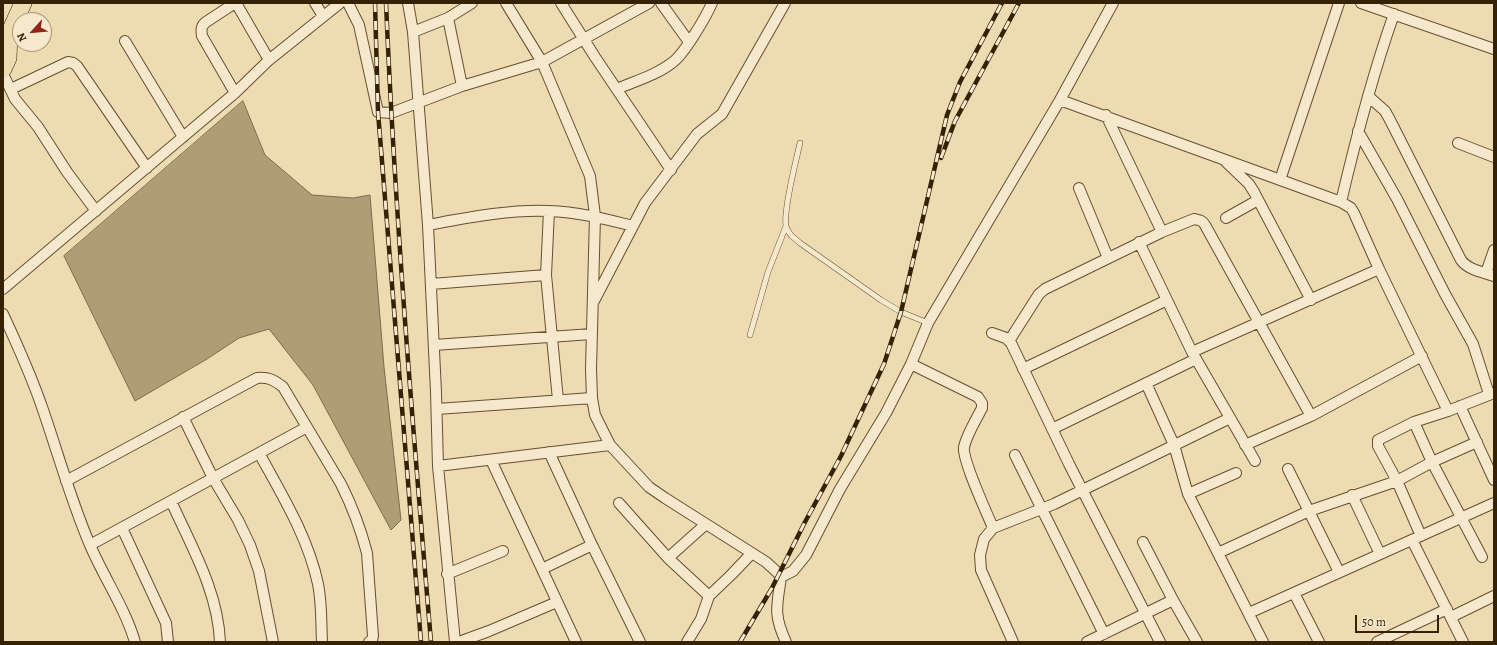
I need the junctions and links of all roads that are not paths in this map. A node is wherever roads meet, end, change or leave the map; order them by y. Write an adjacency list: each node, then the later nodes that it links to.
1 (22, 3): 21 (main road)
2 (235, 3): 26 (street); 33 (street)
3 (315, 3): 18 (street)
4 (340, 3): 18 (street)
5 (348, 3): 36 (street)
6 (408, 3): 20 (street)
7 (472, 3): 19 (street)
8 (506, 3): 27 (street)
9 (561, 3): 22 (street)
10 (649, 3): 22 (street)
11 (661, 3): 24 (street)
12 (712, 3): 24 (street)
13 (785, 3): 45 (street)
14 (1113, 3): 35 (street)
15 (1339, 3): 46 (street)
16 (1361, 3): 17 (street)
17 (1394, 14): 25 (street); 34 (street)
18 (322, 16): 26 (street)
19 (448, 18): 20 (street); 30 (street)
20 (412, 32): 36 (street)
21 (6, 37): 28 (main road)
22 (584, 40): 27 (street); 32 (street)
23 (125, 41): 39 (street)
24 (689, 42): 32 (street)
25 (1494, 49)
26 (269, 60): 33 (street)
27 (542, 62): 30 (street); 52 (street)
28 (3, 69)
29 (3, 74): 31 (street)
30 (462, 86): 36 (street)
31 (11, 89): 44 (street); 50 (street)
32 (617, 89): 45 (street)
33 (235, 93): 39 (street)
34 (1368, 96): 38 (street); 62 (street)
35 (1060, 100): 37 (street); 71 (street)
36 (418, 103): 54 (street)
37 (1106, 116): 43 (street); 57 (street)
38 (1358, 132): 49 (street); 83 (street)
39 (184, 137): 44 (street)
40 (800, 143): 56 (lane)
41 (1458, 143): 42 (street)
42 (1494, 157)
43 (1224, 159): 46 (street); 48 (street)
44 (147, 168): 50 (street)
45 (671, 170): 55 (street)
46 (1280, 180): 49 (street)
47 (1079, 188): 60 (street)
48 (1258, 200): 53 (street); 67 (street)
49 (1341, 202): 61 (street)
50 (96, 211): 65 (street)
51 (549, 211): 52 (street); 54 (street); 63 (street)
52 (595, 216): 55 (street); 68 (street)
53 (1226, 218)
54 (428, 225): 64 (street)
55 (633, 226): 68 (street)
56 (786, 226): 71 (lane); 73 (lane)
57 (1162, 232): 58 (street); 70 (street)
58 (1139, 242): 60 (street); 66 (street)
59 (1494, 250): 62 (street)
60 (1108, 258): 76 (street)
61 (1379, 269): 67 (street); 79 (street)
62 (1490, 274)
63 (546, 275): 64 (street); 75 (street)
64 (431, 284): 77 (street)
65 (3, 289)
66 (1166, 300): 78 (street); 81 (street)
67 (1311, 300): 70 (street)
68 (593, 302): 72 (street)
69 (3, 314): 110 (street)
70 (1258, 322): 78 (street); 89 (street)
71 (928, 323): 80 (street)
72 (592, 334): 75 (street); 84 (street)
73 (750, 334)
74 (992, 334): 76 (street)
75 (553, 337): 77 (street); 85 (street)
76 (1009, 340): 81 (street)
77 (434, 345): 87 (street)
78 (1194, 355): 82 (street); 91 (street)
79 (1422, 356): 88 (street); 89 (street)
80 (911, 364): 123 (street); 137 (street)
81 (1023, 369): 94 (street)
82 (1146, 383): 94 (street); 97 (street)
83 (1492, 394): 86 (street)
84 (592, 398): 85 (street); 96 (street)
85 (558, 400): 87 (street)
86 (1460, 406): 88 (street); 95 (street)
87 (437, 409): 105 (street)
88 (1448, 411): 92 (street)
89 (1311, 416): 98 (street)
90 (183, 417): 93 (street); 108 (street); 110 (street)
91 (1230, 418): 97 (street); 98 (street)
92 (1414, 422): 104 (street); 111 (street)
93 (307, 427): 100 (street); 152 (street)
94 (1052, 429): 112 (street)
95 (1476, 442): 104 (street); 109 (street)
96 (610, 445): 99 (street); 121 (street)
97 (1174, 445): 112 (street); 113 (street)
98 (1245, 445): 103 (street)
99 (549, 452): 102 (street); 127 (street)
100 (259, 453): 108 (street); 151 (street)
101 (1015, 455): 118 (street)
102 (491, 460): 105 (street); 134 (street)
103 (1255, 461)
104 (1432, 462): 111 (street); 120 (street)
105 (438, 466): 136 (street)
106 (1288, 469): 119 (street)
107 (1236, 473): 113 (street)
108 (213, 478): 115 (street); 150 (street)
109 (1494, 480)
110 (66, 481): 126 (street)
111 (1397, 481): 114 (street); 124 (street)
112 (1082, 490): 118 (street); 145 (street)
113 (1188, 494): 130 (street)
114 (1352, 495): 119 (street); 131 (street)
115 (171, 501): 122 (street); 149 (street)
116 (619, 503): 133 (street)
117 (1494, 503): 120 (street)
118 (1042, 509): 123 (street); 146 (street)
119 (1309, 511): 130 (street); 135 (street)
120 (1461, 518): 124 (street); 132 (street)
121 (706, 524): 129 (street); 133 (street)
122 (122, 528): 126 (street); 148 (street)
123 (993, 528): 159 (street)
124 (1416, 538): 131 (street); 144 (street)
125 (1143, 542): 141 (street)
126 (90, 545): 147 (street)
127 (592, 545): 134 (street); 156 (street)
128 (503, 551): 136 (street)
129 (752, 553): 137 (street); 139 (street)
130 (1218, 553): 143 (street)
131 (1380, 554): 135 (street)
132 (1482, 557)
133 (668, 558): 139 (street)
134 (542, 569): 142 (street)
135 (1339, 572): 138 (street)
136 (447, 574): 153 (street)
137 (782, 577): 158 (street)
138 (1294, 593): 143 (street); 164 (street)
139 (709, 596): 157 (street)
140 (1494, 596): 144 (street)
141 (1173, 600): 145 (street); 162 (street)
142 (557, 602): 154 (street); 155 (street)
143 (1249, 613): 163 (street)
144 (1449, 613): 165 (street); 166 (street)
145 (1145, 614): 146 (street); 161 (street)
146 (1104, 634): 160 (street)
147 (135, 642)
148 (168, 642)
149 (220, 642)
150 (273, 642)
151 (322, 642)
152 (370, 642)
153 (455, 642)
154 (459, 642)
155 (576, 642)
156 (640, 642)
157 (687, 642)
158 (786, 642)
159 (1013, 642)
160 (1088, 642)
161 (1160, 642)
162 (1197, 642)
163 (1263, 642)
164 (1319, 642)
165 (1377, 642)
166 (1464, 642)

